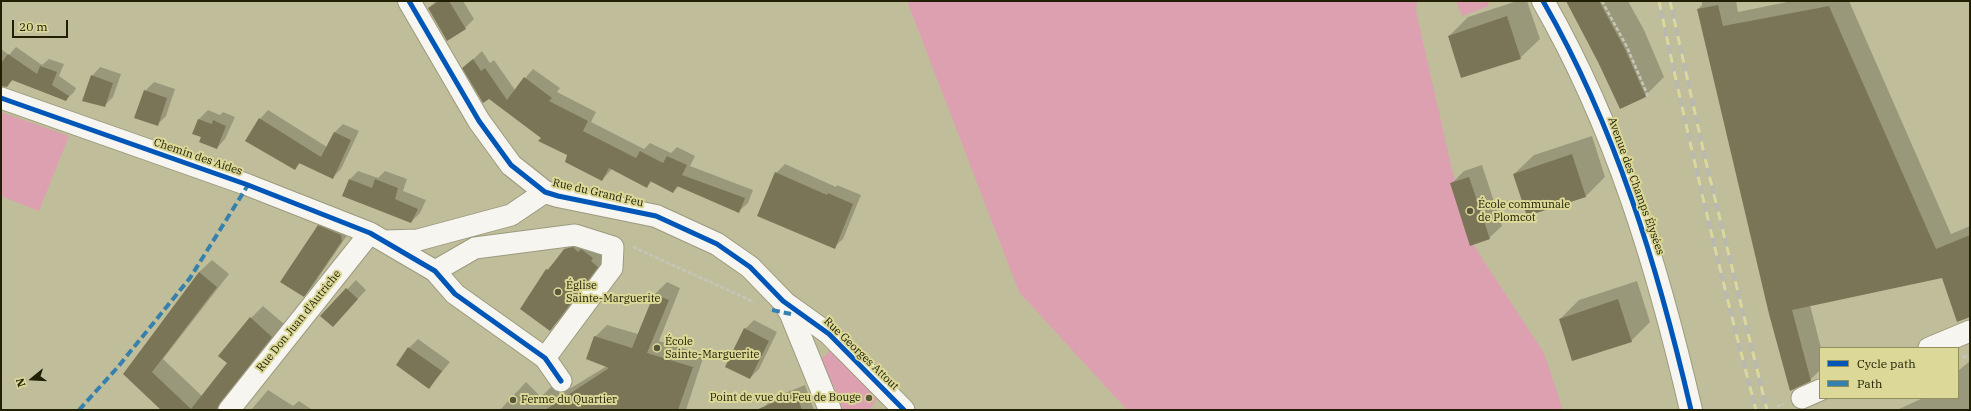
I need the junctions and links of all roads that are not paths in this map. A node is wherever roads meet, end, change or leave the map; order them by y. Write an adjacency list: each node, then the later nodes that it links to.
1 (409, 1): 4 (street, Rue du Grand Feu)
2 (1543, 1): 15 (street, Avenue des Champs Élysées)
3 (1, 98): 5 (street, Chemin des Aides)
4 (545, 192): 5 (street, Chemin des Aides); 7 (street, Rue du Grand Feu)
5 (378, 237): 6 (street); 12 (street, Rue Don Juan d'Autriche)
6 (435, 271): 10 (street); 10 (street)
7 (783, 301): 13 (street, Rue du Grand Feu); 14 (street, Rue Georges Attout)
8 (1970, 331): 9 (street)
9 (1931, 347)
10 (545, 358): 11 (street)
11 (561, 381)
12 (230, 410)
13 (830, 410)
14 (904, 410)
15 (1691, 410)

